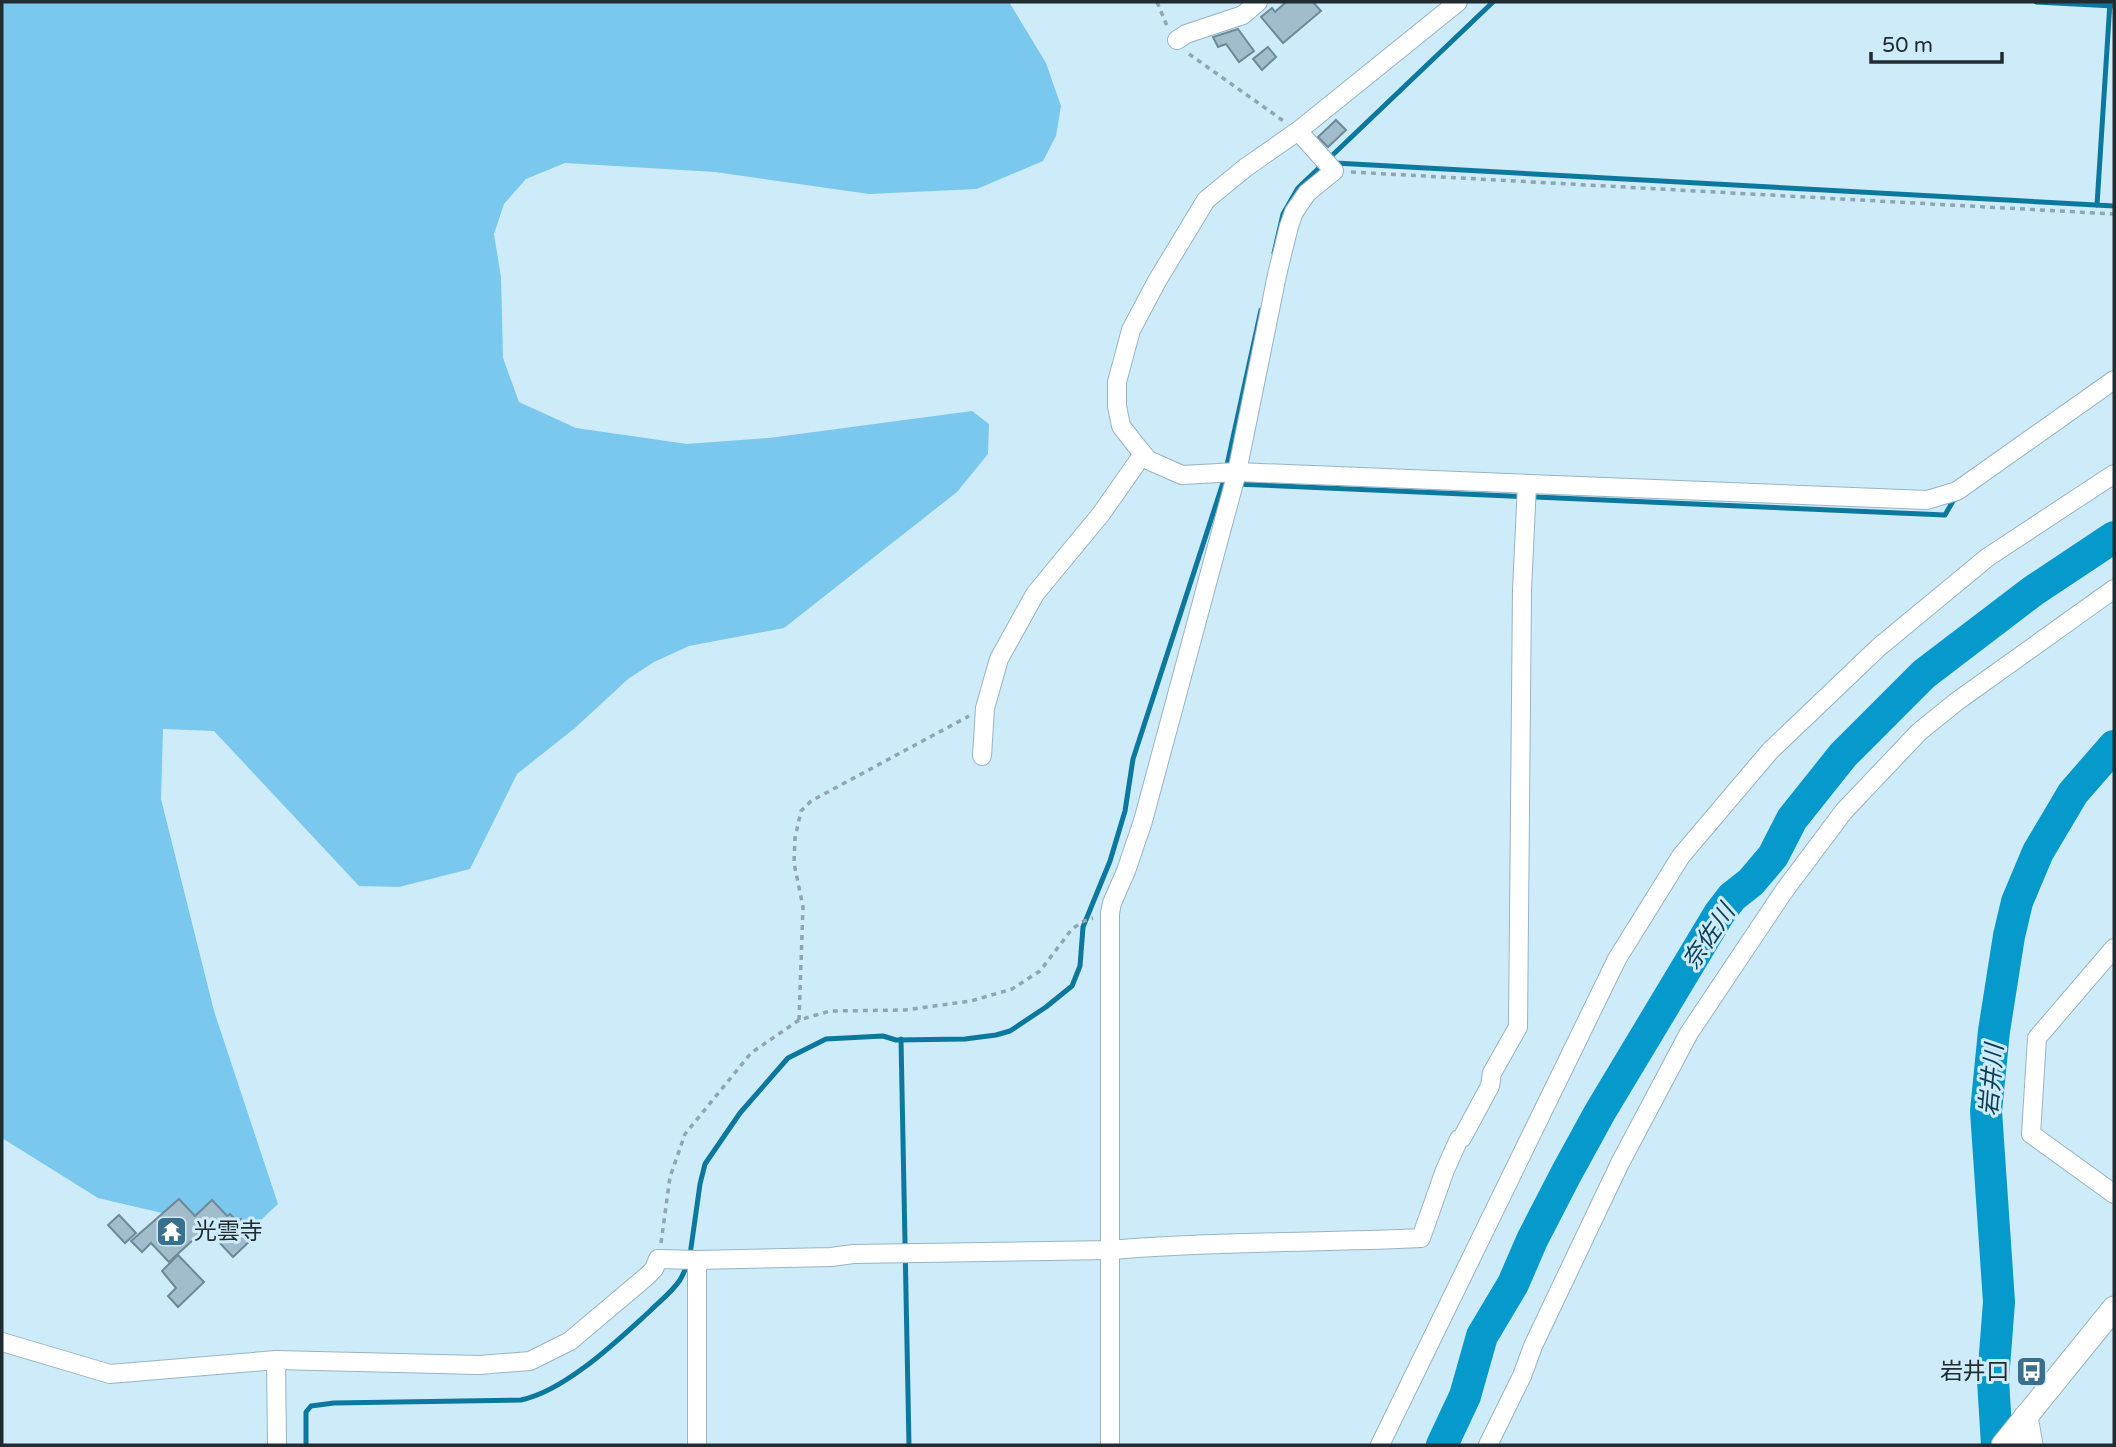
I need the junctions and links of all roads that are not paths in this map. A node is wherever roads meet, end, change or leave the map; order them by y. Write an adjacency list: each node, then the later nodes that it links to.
1 (1258, 2): 3 (street)
2 (1458, 2): 4 (street)
3 (1177, 40)
4 (1298, 131): 6 (street); 7 (street)
5 (2114, 380): 9 (street)
6 (1143, 454): 7 (street); 11 (street)
7 (1237, 472): 9 (street); 14 (street)
8 (2114, 474): 23 (street)
9 (1527, 484): 14 (street)
10 (2114, 589): 24 (street)
11 (982, 756)
12 (2114, 948): 13 (street)
13 (2114, 1194)
14 (1110, 1250): 15 (street); 22 (street)
15 (697, 1260): 18 (street); 21 (street)
16 (2114, 1308): 19 (main road)
17 (2, 1342): 18 (street)
18 (276, 1360): 20 (street)
19 (2019, 1434)
20 (277, 1445)
21 (697, 1445)
22 (1110, 1445)
23 (1380, 1445)
24 (1488, 1445)

